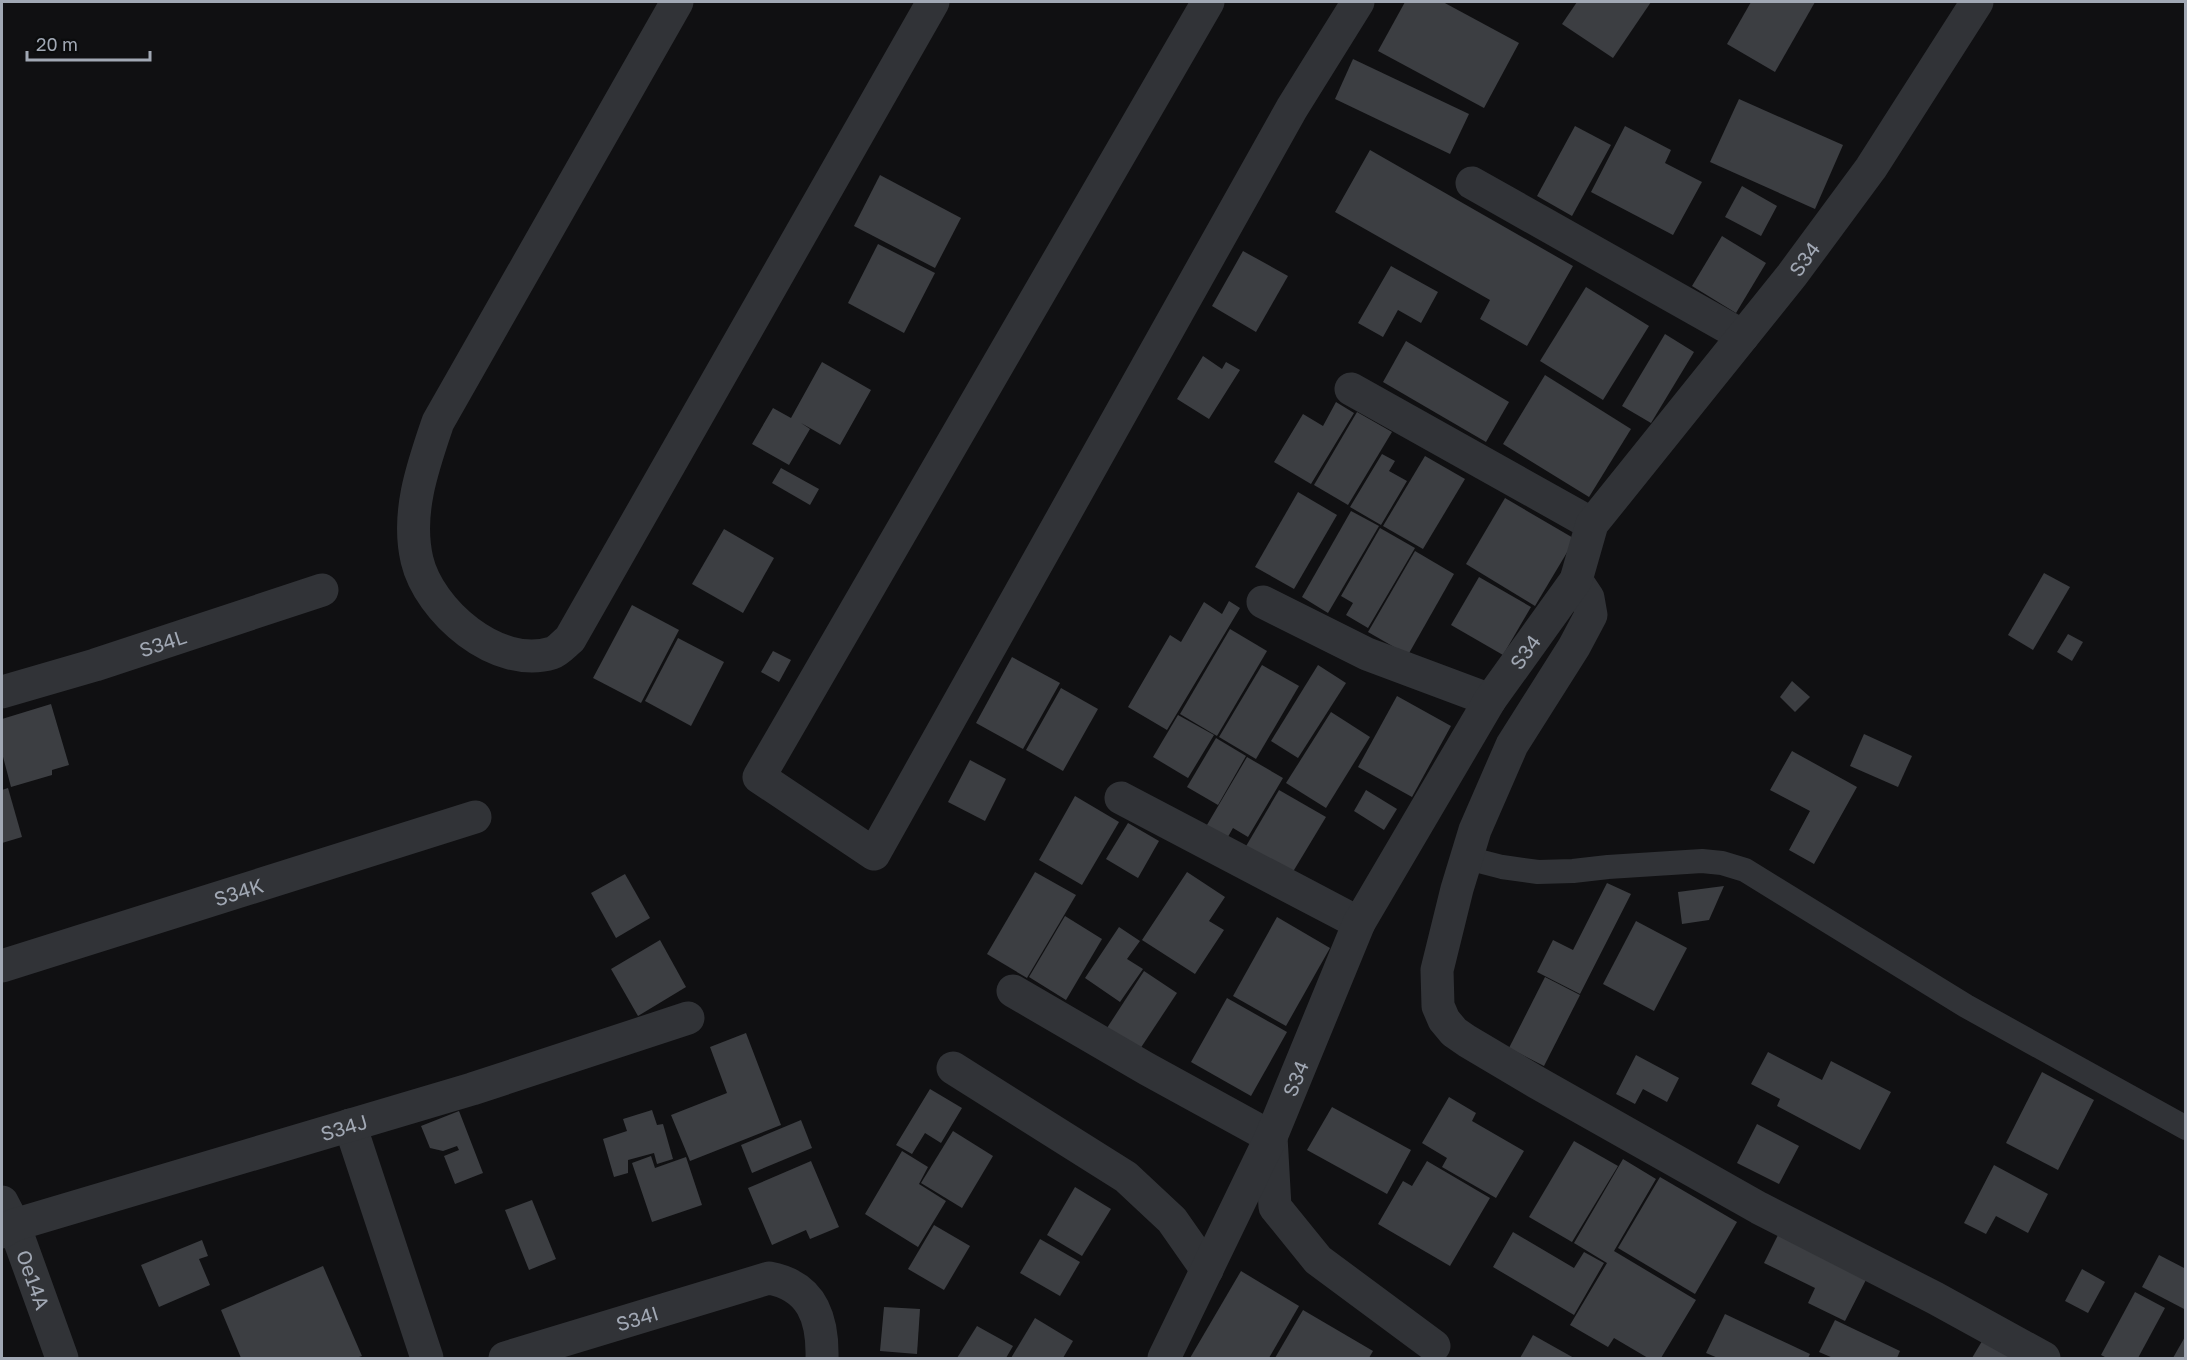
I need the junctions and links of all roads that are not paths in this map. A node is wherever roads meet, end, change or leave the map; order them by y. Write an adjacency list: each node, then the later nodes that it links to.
1 (677, 2): 2 (street)
2 (933, 2)
3 (1208, 2): 4 (street)
4 (1358, 2)
5 (1977, 2): 7 (street, S34)
6 (1472, 183): 7 (street)
7 (1743, 336): 9 (street, S34)
8 (1351, 389): 9 (street)
9 (1592, 524): 10 (street, S34)
10 (1576, 580): 14 (street, S34); 17 (street)
11 (322, 590): 13 (street, S34L)
12 (1263, 602): 14 (street)
13 (2, 692)
14 (1490, 700): 18 (street, S34)
15 (1122, 798): 18 (street)
16 (475, 817): 19 (street, S34K)
17 (1467, 858): 24 (lane); 34 (street)
18 (1359, 923): 25 (street, S34)
19 (2, 966)
20 (1014, 991): 25 (street)
21 (688, 1018): 23 (street, S34J)
22 (953, 1068): 27 (street)
23 (350, 1125): 26 (street, S34J); 30 (street)
24 (2186, 1128)
25 (1271, 1137): 27 (street, S34); 28 (street)
26 (6, 1220): 29 (street, Oe14A)
27 (1207, 1270): 33 (street, S34)
28 (1434, 1346)
29 (62, 1359)
30 (427, 1359)
31 (505, 1359): 32 (street, S34I)
32 (822, 1359)
33 (1164, 1359)
34 (2044, 1359)

